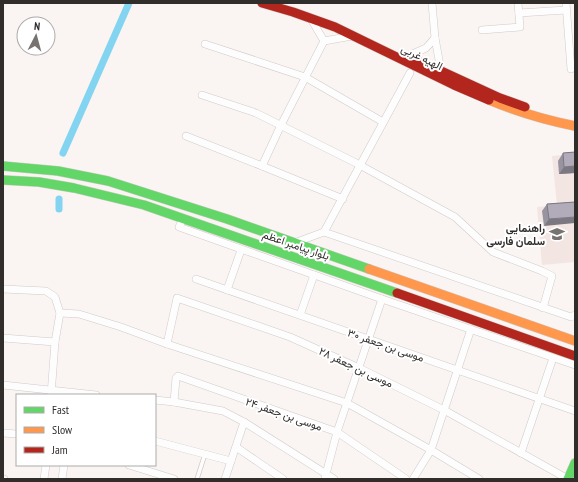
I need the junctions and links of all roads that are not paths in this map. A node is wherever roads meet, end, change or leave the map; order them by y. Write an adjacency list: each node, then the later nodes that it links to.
1 (262, 3): 7 (main road, الهیه غربی)
2 (285, 3): 13 (main road, الهیه غربی)
3 (432, 3): 10 (street)
4 (518, 3): 6 (street)
5 (566, 6): 6 (street); 14 (street)
6 (519, 13): 8 (street)
7 (311, 19): 9 (main road, الهیه غربی); 11 (street)
8 (482, 30)
9 (352, 36): 11 (street); 22 (main road, الهیه غربی)
10 (435, 38): 13 (street); 15 (street)
11 (324, 41): 17 (street)
12 (205, 44): 17 (street)
13 (408, 56): 15 (main road, الهیه غربی)
14 (571, 69)
15 (441, 71): 19 (main road, الهیه غربی)
16 (410, 73): 20 (street)
17 (305, 77): 20 (street); 21 (street)
18 (202, 95): 21 (street)
19 (575, 121)
20 (383, 122): 26 (street)
21 (281, 125): 25 (street); 26 (street)
22 (575, 126)
23 (186, 136): 25 (street)
24 (3, 166): 31 (main road, بلوار پیامبر اعظم)
25 (262, 166): 28 (street)
26 (360, 166): 28 (street); 38 (street)
27 (3, 180): 29 (main road, بلوار پیامبر اعظم)
28 (343, 199): 30 (street)
29 (182, 219): 32 (street); 50 (main road, بلوار پیامبر اعظم)
30 (324, 232): 31 (street); 38 (street)
31 (294, 243): 44 (main road, بلوار پیامبر اعظم)
32 (241, 250): 33 (street); 36 (street)
33 (314, 275): 37 (street); 40 (street)
34 (196, 279): 36 (street, موسی بن جعفر ۳۰)
35 (3, 289): 39 (street)
36 (227, 290): 40 (street, موسی بن جعفر ۳۰)
37 (382, 299): 42 (street); 46 (street)
38 (543, 308): 41 (street)
39 (60, 313): 48 (street); 49 (street)
40 (300, 315): 46 (street, موسی بن جعفر ۳۰)
41 (575, 315)
42 (471, 329): 51 (street); 54 (street)
43 (575, 333): 44 (main road)
44 (563, 337): 47 (main road, بلوار پیامبر اعظم)
45 (3, 338): 48 (street)
46 (368, 339): 53 (street); 54 (street, موسی بن جعفر ۳۰)
47 (575, 341)
48 (55, 342): 56 (street)
49 (167, 344): 53 (street, موسی بن جعفر ۲۸); 61 (street)
50 (575, 356)
51 (553, 358): 52 (street); 58 (street)
52 (575, 365)
53 (359, 368): 61 (street); 62 (street, موسی بن جعفر ۲۸)
54 (458, 370): 58 (street, موسی بن جعفر ۳۰); 62 (street)
55 (3, 385): 56 (street)
56 (51, 392): 57 (street)
57 (73, 394)
58 (540, 399): 63 (street, موسی بن جعفر ۳۰); 71 (street)
59 (156, 400): 60 (street)
60 (174, 402): 64 (street); 65 (street, موسی بن جعفر ۲۴)
61 (347, 403): 65 (street); 70 (street)
62 (444, 410): 70 (street); 71 (street, موسی بن جعفر ۲۸)
63 (575, 411)
64 (244, 422): 69 (street); 78 (street)
65 (337, 432): 78 (street); 87 (street, موسی بن جعفر ۲۴)
66 (3, 433): 67 (street)
67 (16, 434)
68 (156, 441): 72 (street)
69 (236, 447): 73 (street); 85 (street)
70 (430, 450): 79 (street); 88 (street)
71 (521, 453): 89 (street, موسی بن جعفر ۲۸)
72 (205, 454): 73 (street); 83 (lane)
73 (231, 461): 84 (street)
74 (575, 463): 89 (main road)
75 (46, 466): 80 (street)
76 (64, 466): 81 (street)
77 (132, 466): 82 (street)
78 (326, 477): 86 (street)
79 (473, 478)
80 (44, 479)
81 (62, 479)
82 (174, 479)
83 (197, 479)
84 (225, 479)
85 (283, 479)
86 (334, 479)
87 (406, 479)
88 (413, 479)
89 (568, 479)

